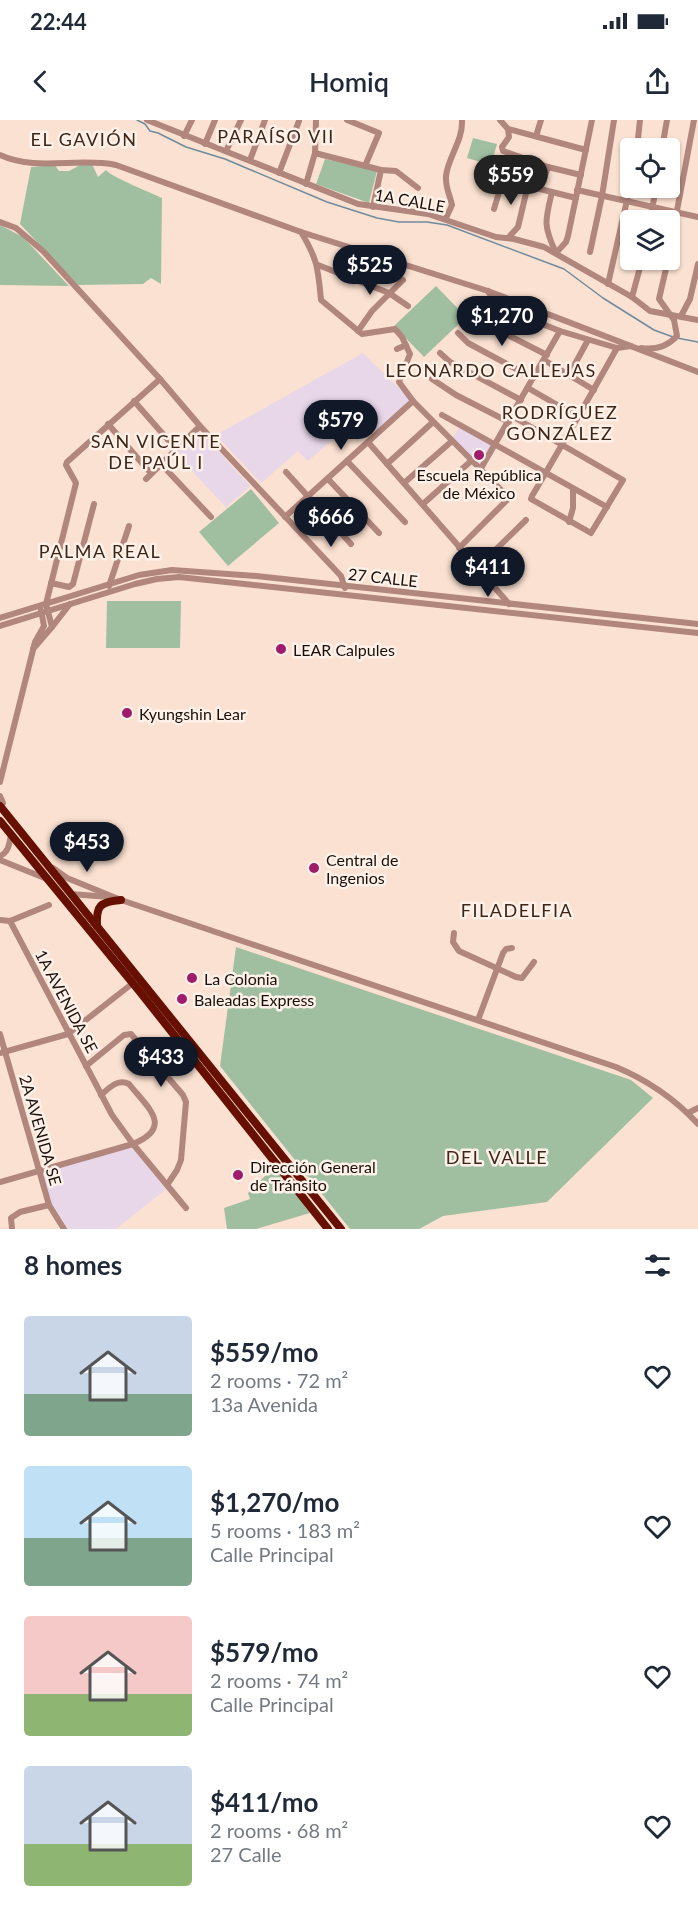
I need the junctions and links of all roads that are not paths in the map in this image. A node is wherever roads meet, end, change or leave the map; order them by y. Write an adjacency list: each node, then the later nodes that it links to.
1 (149, 120): 18 (street, 1A CALLE)
2 (192, 120): 18 (street)
3 (215, 120): 22 (street)
4 (241, 120): 24 (street)
5 (265, 120): 28 (street)
6 (316, 120): 25 (street)
7 (347, 120): 29 (street)
8 (462, 120): 53 (street)
9 (500, 120): 17 (street)
10 (540, 120): 19 (street)
11 (592, 120): 23 (street)
12 (614, 120): 41 (street)
13 (640, 120): 20 (street)
14 (667, 120): 21 (street)
15 (694, 120): 50 (street)
16 (299, 121): 32 (street)
17 (508, 129): 19 (street); 27 (street)
18 (184, 136): 22 (street, 1A CALLE)
19 (536, 136): 23 (street)
20 (638, 138)
21 (664, 138)
22 (205, 144): 24 (street, 1A CALLE)
23 (586, 150): 33 (street)
24 (226, 152): 28 (street, 1A CALLE)
25 (315, 153): 29 (street); 35 (street)
26 (0, 155): 55 (street)
27 (521, 158): 30 (street); 34 (street)
28 (250, 160): 32 (street, 1A CALLE)
29 (365, 165): 31 (street)
30 (548, 167): 33 (street); 38 (street)
31 (381, 170): 37 (street); 45 (street)
32 (279, 173): 35 (street, 1A CALLE)
33 (581, 175): 40 (street)
34 (513, 180): 36 (street); 47 (street)
35 (306, 184): 45 (street, 1A CALLE)
36 (528, 185): 38 (street); 56 (street)
37 (418, 188)
38 (540, 189): 39 (street)
39 (552, 192): 40 (street); 58 (street)
40 (576, 194): 41 (street); 58 (street)
41 (602, 196): 44 (street); 57 (street)
42 (628, 198): 44 (street)
43 (654, 198): 46 (street)
44 (627, 201): 46 (street); 64 (street)
45 (373, 207): 53 (street, 1A CALLE)
46 (653, 207): 48 (street); 49 (street)
47 (494, 209)
48 (652, 210)
49 (666, 210)
50 (679, 210)
51 (680, 213): 52 (street)
52 (698, 217)
53 (446, 219): 56 (street, 1A CALLE)
54 (0, 222): 86 (street)
55 (302, 232): 60 (street); 65 (street)
56 (508, 238): 58 (street, 1A CALLE)
57 (590, 252)
58 (556, 253): 64 (street, 1A CALLE)
59 (698, 264): 71 (street)
60 (318, 265): 66 (street); 73 (street)
61 (639, 270): 67 (street)
62 (666, 270): 70 (street)
63 (404, 280): 66 (street)
64 (608, 284): 67 (street, 1A CALLE)
65 (488, 291): 74 (street); 78 (street)
66 (389, 293): 68 (street); 73 (street)
67 (632, 297): 70 (street, 1A CALLE)
68 (408, 306)
69 (470, 310): 82 (street)
70 (669, 314): 71 (street, 1A CALLE); 78 (street)
71 (681, 316): 72 (street, 1A CALLE)
72 (698, 320)
73 (358, 331): 77 (street)
74 (560, 331): 76 (street); 82 (street)
75 (458, 333): 85 (street)
76 (588, 340): 79 (street); 84 (street)
77 (406, 345): 80 (street); 91 (street)
78 (632, 346): 79 (street); 83 (street)
79 (617, 348): 89 (street)
80 (397, 349)
81 (440, 353): 90 (street)
82 (545, 358): 84 (street); 85 (street)
83 (698, 372)
84 (569, 375): 89 (street)
85 (533, 378): 88 (street)
86 (160, 379): 92 (street); 98 (street)
87 (432, 379): 95 (street)
88 (528, 388): 90 (street); 94 (street)
89 (594, 390): 94 (street)
90 (521, 400): 95 (street)
91 (413, 401): 96 (street); 100 (street)
92 (134, 402): 97 (street); 103 (street)
93 (442, 415): 101 (street)
94 (578, 417): 102 (street)
95 (510, 419): 101 (street); 102 (street)
96 (433, 422): 99 (street); 107 (street)
97 (108, 423): 108 (street); 134 (street)
98 (200, 426): 103 (street); 121 (street)
99 (452, 441): 105 (street); 114 (street)
100 (368, 442): 104 (street); 107 (street)
101 (496, 444): 109 (street); 111 (street)
102 (562, 445): 111 (street); 119 (street)
103 (176, 449): 106 (street)
104 (347, 461): 113 (street); 123 (street)
105 (471, 461): 109 (street); 118 (street)
106 (160, 464): 112 (street); 120 (street)
107 (387, 464): 114 (street)
108 (148, 470)
109 (480, 470): 128 (street)
110 (286, 472): 116 (street)
111 (546, 473): 115 (street); 124 (street)
112 (146, 479)
113 (328, 479): 116 (street); 126 (street)
114 (404, 483): 118 (street)
115 (573, 489): 119 (street); 124 (street)
116 (308, 496): 121 (street); 127 (street)
117 (94, 504): 134 (street)
118 (423, 504): 128 (street)
119 (608, 507): 124 (street)
120 (211, 516)
121 (285, 517): 136 (street)
122 (526, 520): 129 (street)
123 (405, 522)
124 (569, 522)
125 (129, 526): 135 (street)
126 (379, 533)
127 (351, 544)
128 (459, 548): 129 (street)
129 (477, 568): 140 (street)
130 (164, 570): 131 (street, 27 CALLE); 133 (street); 135 (street, 27 CALLE)
131 (183, 570): 132 (street); 136 (street, 27 CALLE)
132 (182, 578): 133 (street, 27 CALLE); 138 (street, 27 CALLE)
133 (161, 579): 137 (street, 27 CALLE)
134 (51, 583): 141 (street)
135 (110, 584): 137 (street); 141 (street, 27 CALLE)
136 (345, 586): 138 (street); 140 (street, 27 CALLE)
137 (106, 592): 139 (street, 27 CALLE)
138 (345, 594): 142 (street, 27 CALLE)
139 (71, 603): 141 (street, 27 CALLE); 147 (street)
140 (509, 604): 142 (street); 144 (street, 27 CALLE)
141 (44, 609): 143 (street, 27 CALLE); 146 (street, 27 CALLE); 147 (street); 150 (street)
142 (517, 613): 148 (street, 27 CALLE)
143 (0, 618)
144 (679, 622): 145 (street, 27 CALLE); 148 (street)
145 (698, 624)
146 (0, 626)
147 (52, 627): 150 (street)
148 (675, 630): 149 (street, 27 CALLE)
149 (698, 633)
150 (33, 649): 151 (street)
151 (0, 779)
152 (1, 801): 157 (highway)
153 (0, 821): 154 (highway)
154 (11, 835): 155 (street); 158 (highway)
155 (0, 856)
156 (0, 861): 158 (street)
157 (48, 864): 160 (highway); 161 (street)
158 (48, 879): 159 (highway)
159 (58, 893): 160 (street); 165 (highway)
160 (72, 894): 161 (street); 165 (highway)
161 (118, 899): 165 (highway); 171 (street)
162 (49, 905): 164 (street)
163 (0, 920): 164 (street)
164 (10, 921): 173 (street, 1A AVENIDA SE)
165 (94, 929): 170 (highway); 189 (highway)
166 (454, 933): 169 (street)
167 (512, 948): 169 (street)
168 (534, 962): 169 (street)
169 (499, 969): 171 (street)
170 (133, 983): 173 (street); 188 (highway)
171 (478, 1020): 178 (street)
172 (0, 1034): 174 (street, 2A AVENIDA SE)
173 (68, 1034): 174 (street); 175 (street, 1A AVENIDA SE)
174 (2, 1052): 181 (street, 2A AVENIDA SE)
175 (86, 1066): 176 (street, 1A AVENIDA SE); 183 (street)
176 (100, 1095): 180 (street, 1A AVENIDA SE); 180 (street)
177 (698, 1108): 178 (street)
178 (687, 1113): 179 (street)
179 (698, 1122)
180 (133, 1144): 181 (street); 183 (street, 1A AVENIDA SE)
181 (38, 1171): 182 (street); 184 (street, 2A AVENIDA SE)
182 (0, 1182)
183 (167, 1185): 185 (street, 1A AVENIDA SE)
184 (48, 1205): 186 (street); 187 (street, 2A AVENIDA SE)
185 (186, 1208)
186 (12, 1229)
187 (64, 1229)
188 (328, 1229)
189 (341, 1229)

